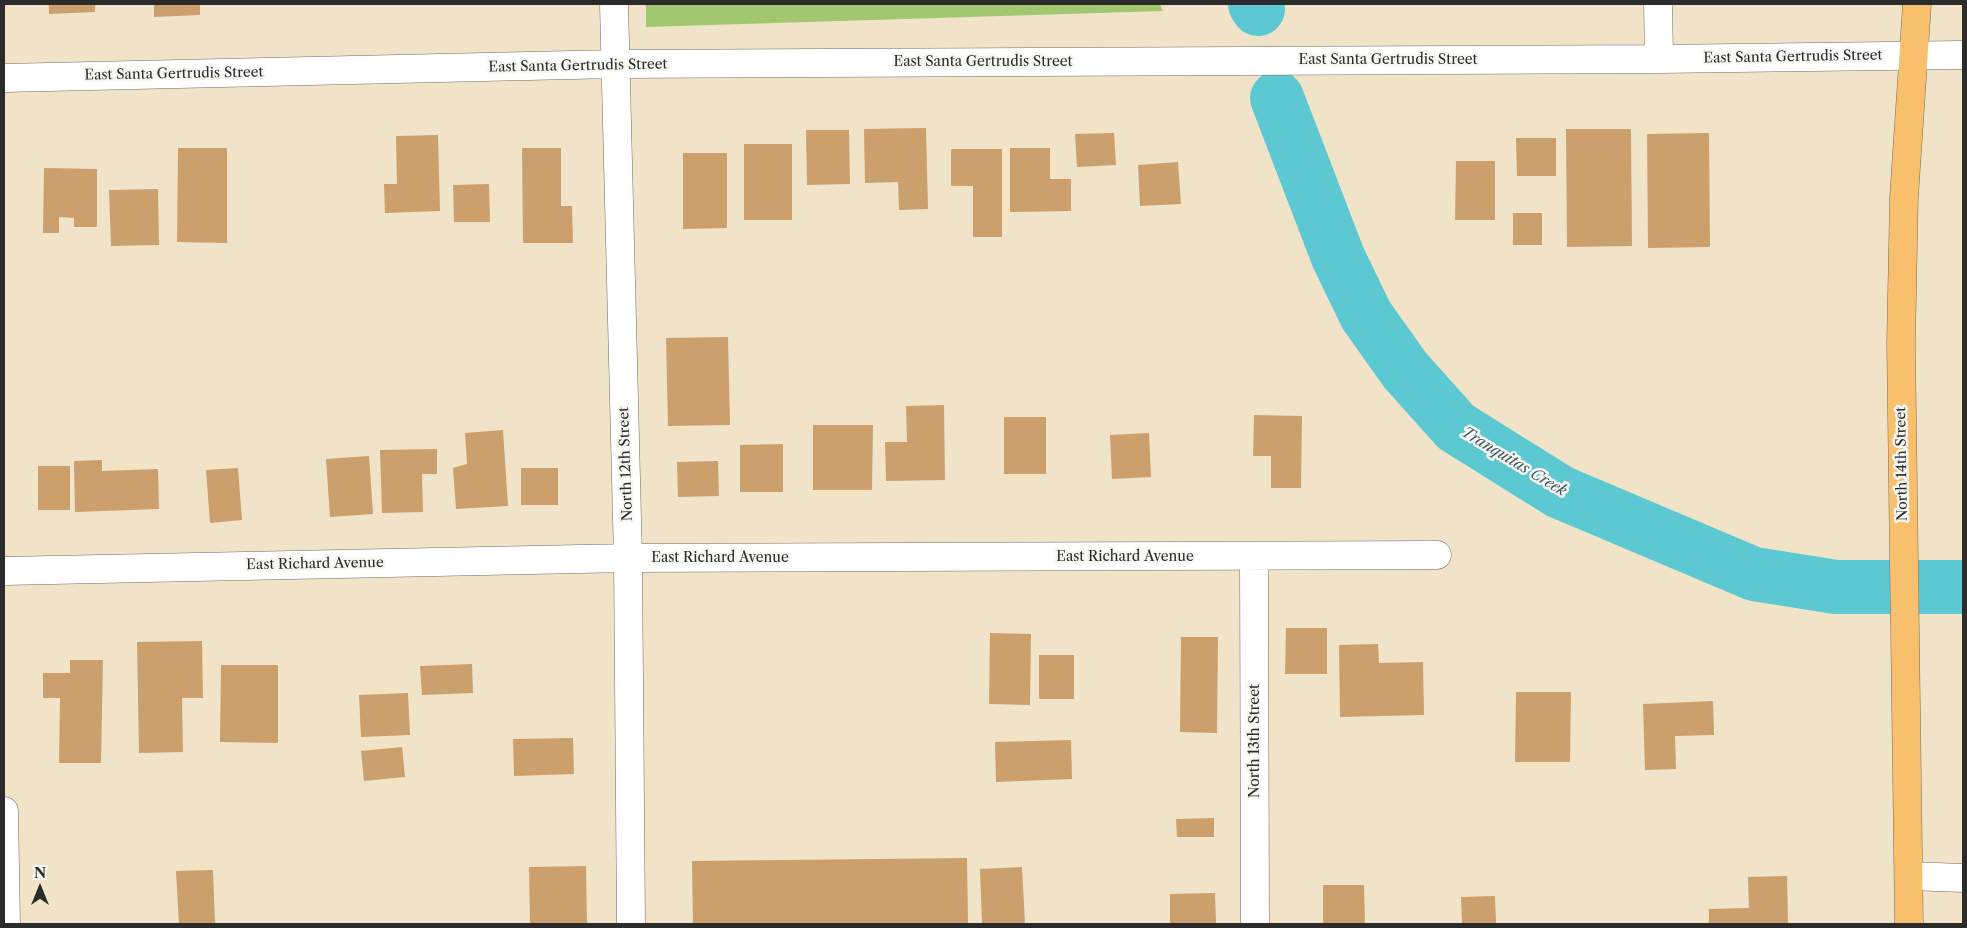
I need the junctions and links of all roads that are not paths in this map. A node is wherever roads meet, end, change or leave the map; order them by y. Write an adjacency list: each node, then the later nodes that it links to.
1 (614, 4): 7 (street, North 12th Street)
2 (1658, 4): 6 (street)
3 (1917, 4): 5 (main road, North 14th Street)
4 (1963, 55): 5 (street, East Santa Gertrudis Street)
5 (1913, 56): 6 (street, East Santa Gertrudis Street); 14 (main road, North 14th Street)
6 (1659, 58): 7 (street, East Santa Gertrudis Street)
7 (615, 64): 8 (street, East Santa Gertrudis Street); 11 (street, North 12th Street)
8 (4, 78)
9 (1437, 556): 10 (street, East Richard Avenue)
10 (1254, 557): 11 (street, East Richard Avenue); 18 (street, North 13th Street)
11 (628, 558): 12 (street, East Richard Avenue); 17 (street, North 12th Street)
12 (4, 571)
13 (4, 811): 16 (street)
14 (1910, 876): 15 (street); 19 (main road, North 14th Street)
15 (1963, 878)
16 (6, 924)
17 (631, 924)
18 (1255, 924)
19 (1909, 924)

